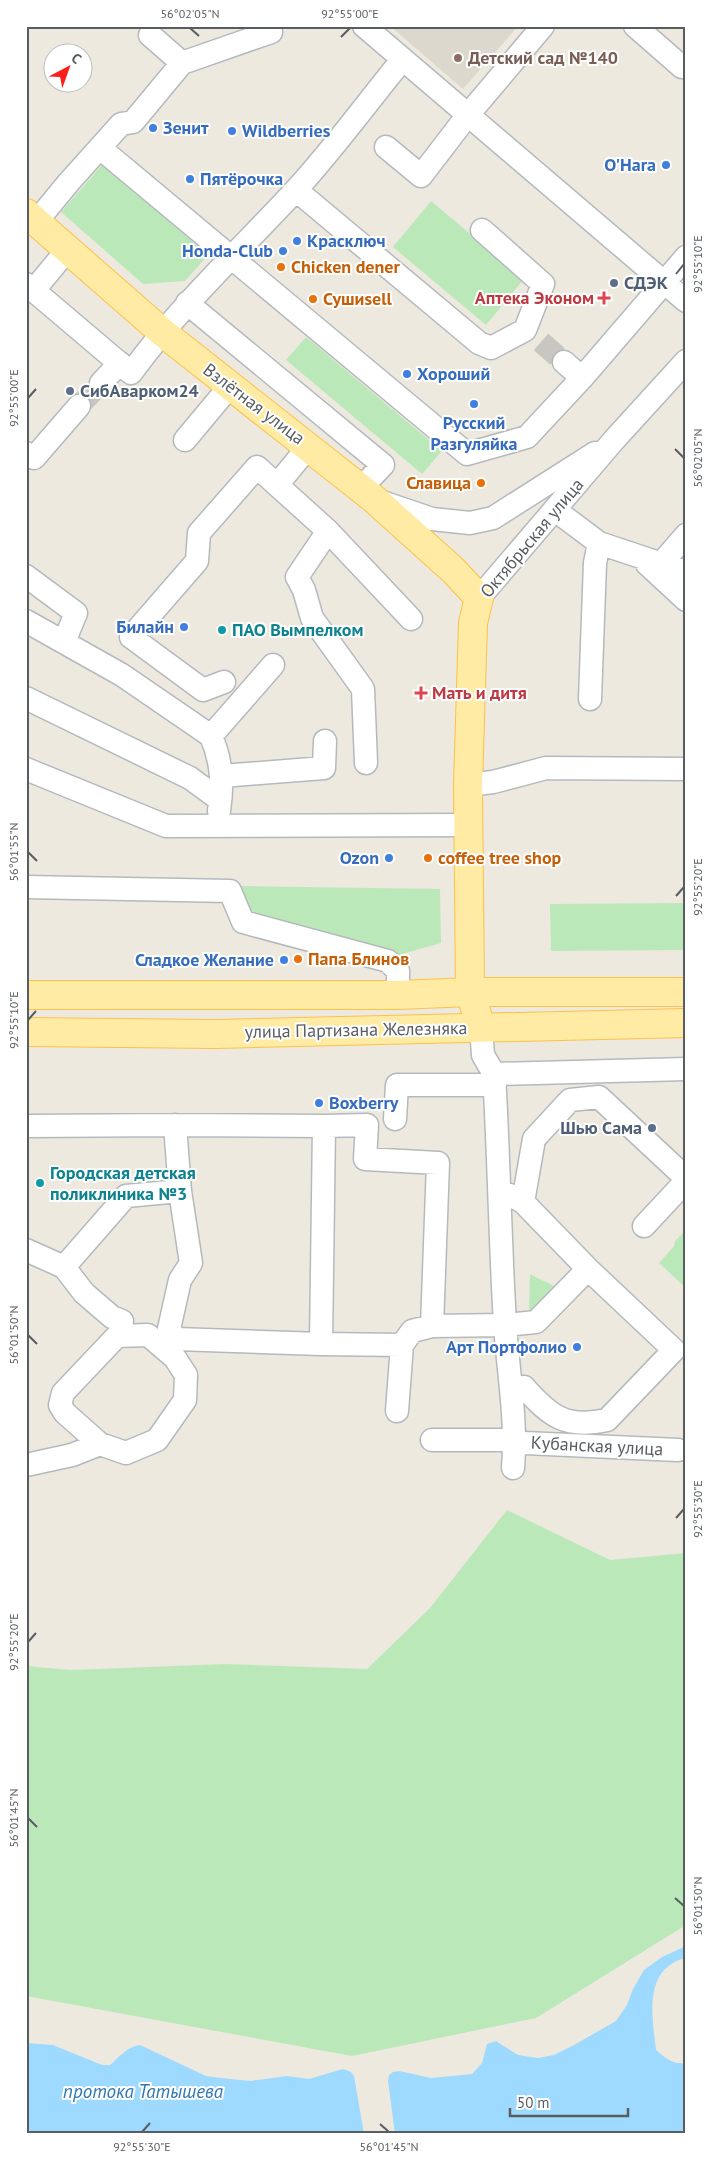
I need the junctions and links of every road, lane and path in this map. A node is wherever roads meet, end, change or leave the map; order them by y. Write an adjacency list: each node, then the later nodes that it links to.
1 (364, 26): 6 (street)
2 (543, 26): 9 (street)
3 (636, 26): 8 (street)
4 (271, 32): 7 (street)
5 (150, 35): 7 (street)
6 (402, 60): 9 (street); 12 (street)
7 (182, 63): 11 (street)
8 (686, 66)
9 (467, 116): 10 (street); 18 (street)
10 (386, 147)
11 (100, 148): 13 (street); 17 (street)
12 (296, 190): 14 (street); 17 (street)
13 (31, 218): 15 (main road, Взлётная улица)
14 (482, 230)
15 (68, 250): 19 (street); 22 (main road, Взлётная улица)
16 (686, 257): 18 (street)
17 (232, 258): 21 (street); 26 (street)
18 (663, 282): 20 (street); 26 (street)
19 (30, 287): 25 (street)
20 (686, 301)
21 (188, 303): 22 (street); 35 (street)
22 (162, 332): 25 (street); 28 (main road, Взлётная улица)
23 (686, 361): 31 (street, Октябрьская улица)
24 (564, 362): 26 (street)
25 (120, 363): 27 (street)
26 (582, 378)
27 (101, 383)
28 (230, 386): 30 (street); 32 (main road, Взлётная улица)
29 (79, 406): 33 (street)
30 (185, 440)
31 (614, 440): 35 (street); 36 (street, Октябрьская улица)
32 (309, 446): 34 (street); 35 (main road, Взлётная улица)
33 (29, 460)
34 (277, 485): 37 (street); 49 (street)
35 (368, 493): 43 (main road, Взлётная улица)
36 (556, 510): 39 (street); 43 (street, Октябрьская улица)
37 (328, 531): 45 (street); 54 (street)
38 (686, 535): 40 (street)
39 (599, 543): 40 (street); 51 (street)
40 (650, 561): 41 (street); 44 (street)
41 (686, 572)
42 (26, 576): 47 (street)
43 (479, 598): 58 (main road, Октябрьская улица)
44 (686, 600)
45 (411, 619)
46 (26, 621): 47 (street)
47 (64, 642): 52 (street)
48 (273, 665): 52 (street)
49 (224, 682)
50 (26, 698): 59 (street)
51 (590, 699)
52 (211, 736): 56 (street)
53 (325, 741): 56 (street)
54 (366, 763)
55 (686, 769): 58 (street)
56 (222, 776): 59 (street)
57 (32, 778): 61 (street)
58 (468, 785): 60 (main road, Октябрьская улица)
59 (220, 800): 61 (street)
60 (469, 825): 61 (street); 63 (main road, Октябрьская улица)
61 (216, 826)
62 (26, 887): 66 (street)
63 (470, 992): 64 (main road, улица Партизана Железняка); 66 (main road, улица Партизана Железняка); 68 (main road, Октябрьская улица)
64 (686, 992)
65 (26, 995): 66 (main road, улица Партизана Железняка)
66 (398, 995)
67 (686, 1023): 68 (main road, улица Партизана Железняка)
68 (481, 1027): 69 (main road, улица Партизана Железняка); 71 (street)
69 (26, 1032)
70 (686, 1070): 71 (street)
71 (494, 1079): 72 (street); 78 (street)
72 (395, 1119)
73 (175, 1124): 74 (street); 75 (street); 77 (street)
74 (26, 1126)
75 (324, 1126): 86 (street); 87 (street)
76 (686, 1180): 79 (street); 80 (street)
77 (180, 1191): 82 (street); 87 (street)
78 (500, 1193): 79 (street); 85 (street)
79 (523, 1202): 83 (street)
80 (644, 1226)
81 (26, 1250): 82 (street)
82 (64, 1267): 84 (street)
83 (588, 1269): 85 (street); 89 (street)
84 (122, 1321)
85 (505, 1325): 86 (street); 90 (street)
86 (432, 1326): 88 (street)
87 (321, 1344): 88 (street)
88 (402, 1345): 91 (street)
89 (680, 1356): 90 (street)
90 (512, 1388): 93 (street)
91 (397, 1410)
92 (432, 1440): 93 (street, Кубанская улица)
93 (515, 1440): 95 (street, Кубанская улица); 97 (street)
94 (100, 1444): 94 (street); 96 (street)
95 (678, 1450)
96 (26, 1465)
97 (513, 1468)

